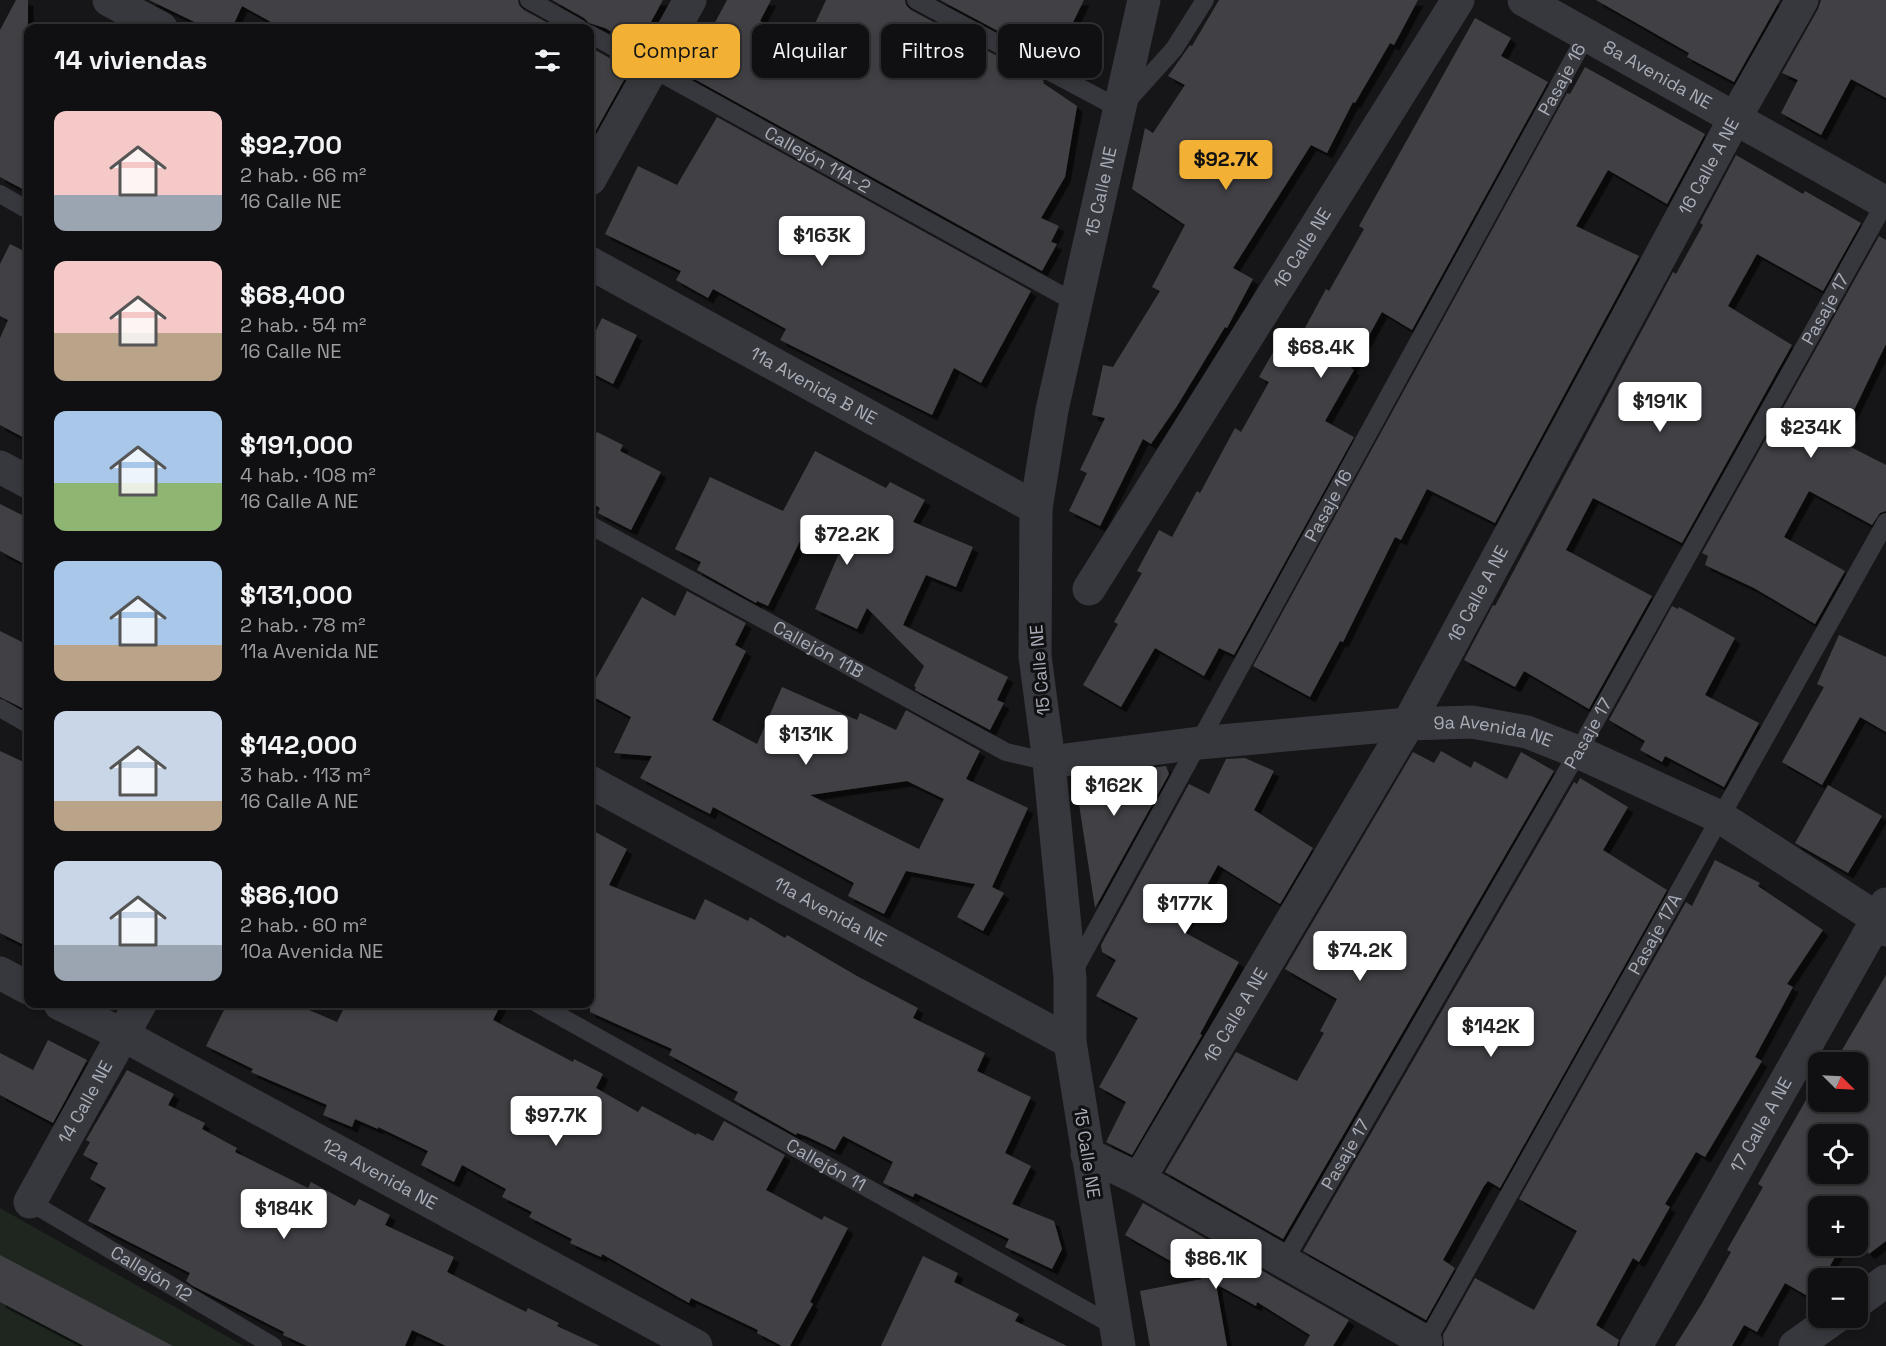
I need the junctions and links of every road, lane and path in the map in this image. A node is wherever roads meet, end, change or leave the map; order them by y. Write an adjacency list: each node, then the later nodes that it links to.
1 (109, 0): 10 (street)
2 (529, 0): 11 (lane)
3 (690, 0): 12 (street)
4 (916, 0): 18 (lane)
5 (1144, 0): 18 (street, 15 Calle NE)
6 (1204, 0): 18 (lane)
7 (1458, 0): 31 (street, 16 Calle NE)
8 (1524, 0): 13 (street, 8a Avenida NE)
9 (1802, 0): 19 (street, 16 Calle A NE)
10 (154, 24)
11 (572, 24)
12 (676, 24)
13 (1587, 34): 19 (street, 8a Avenida NE); 35 (lane, Pasaje 16)
14 (594, 36): 15 (lane, Callejón 11A-2)
15 (612, 47)
16 (646, 78): 20 (street)
17 (667, 78): 25 (lane, Callejón 11A-2)
18 (1120, 109): 25 (street, 15 Calle NE)
19 (1735, 118): 22 (street, 8a Avenida NE); 34 (street, 16 Calle A NE)
20 (594, 172)
21 (0, 194): 23 (lane)
22 (1886, 202): 36 (lane, Pasaje 17)
23 (24, 208)
24 (594, 265): 28 (street, 11a Avenida B NE)
25 (1076, 303): 28 (street, 15 Calle NE)
26 (0, 467): 27 (street)
27 (24, 480)
28 (1036, 508): 37 (street, 15 Calle NE)
29 (1886, 522): 39 (lane, Pasaje 17A)
30 (594, 527): 37 (lane, Callejón 11B)
31 (1089, 589)
32 (0, 708): 33 (lane)
33 (24, 722)
34 (1408, 724): 35 (street, 9a Avenida NE); 36 (street, 9a Avenida NE); 50 (street, 16 Calle A NE)
35 (1199, 743): 37 (street, 9a Avenida NE); 42 (lane, Pasaje 16)
36 (1578, 752): 39 (street, 9a Avenida NE); 52 (lane, Pasaje 17)
37 (1049, 762): 42 (street, 15 Calle NE)
38 (594, 784): 48 (street, 11a Avenida NE)
39 (1720, 817): 40 (street, 9a Avenida NE); 57 (lane, Pasaje 17A)
40 (1883, 918): 60 (street, 17 Calle A NE)
41 (0, 973): 43 (street)
42 (1070, 978): 48 (street, 15 Calle NE)
43 (24, 986)
44 (68, 1008): 47 (street, 12a Avenida NE)
45 (138, 1008): 47 (street, 14 Calle NE)
46 (545, 1008): 56 (lane, Callejón 11)
47 (123, 1035): 51 (street, 14 Calle NE); 59 (street, 12a Avenida NE)
48 (1070, 1042): 49 (street, 15 Calle NE)
49 (1087, 1154): 50 (street); 56 (street, 15 Calle NE)
50 (1139, 1179): 52 (street)
51 (30, 1202): 58 (lane, Callejón 12)
52 (1284, 1261): 57 (street)
53 (1886, 1281): 54 (street)
54 (1868, 1294)
55 (1820, 1328): 61 (street)
56 (1117, 1337)
57 (1425, 1344)
58 (273, 1346)
59 (696, 1346)
60 (1636, 1346)
61 (1795, 1346)

